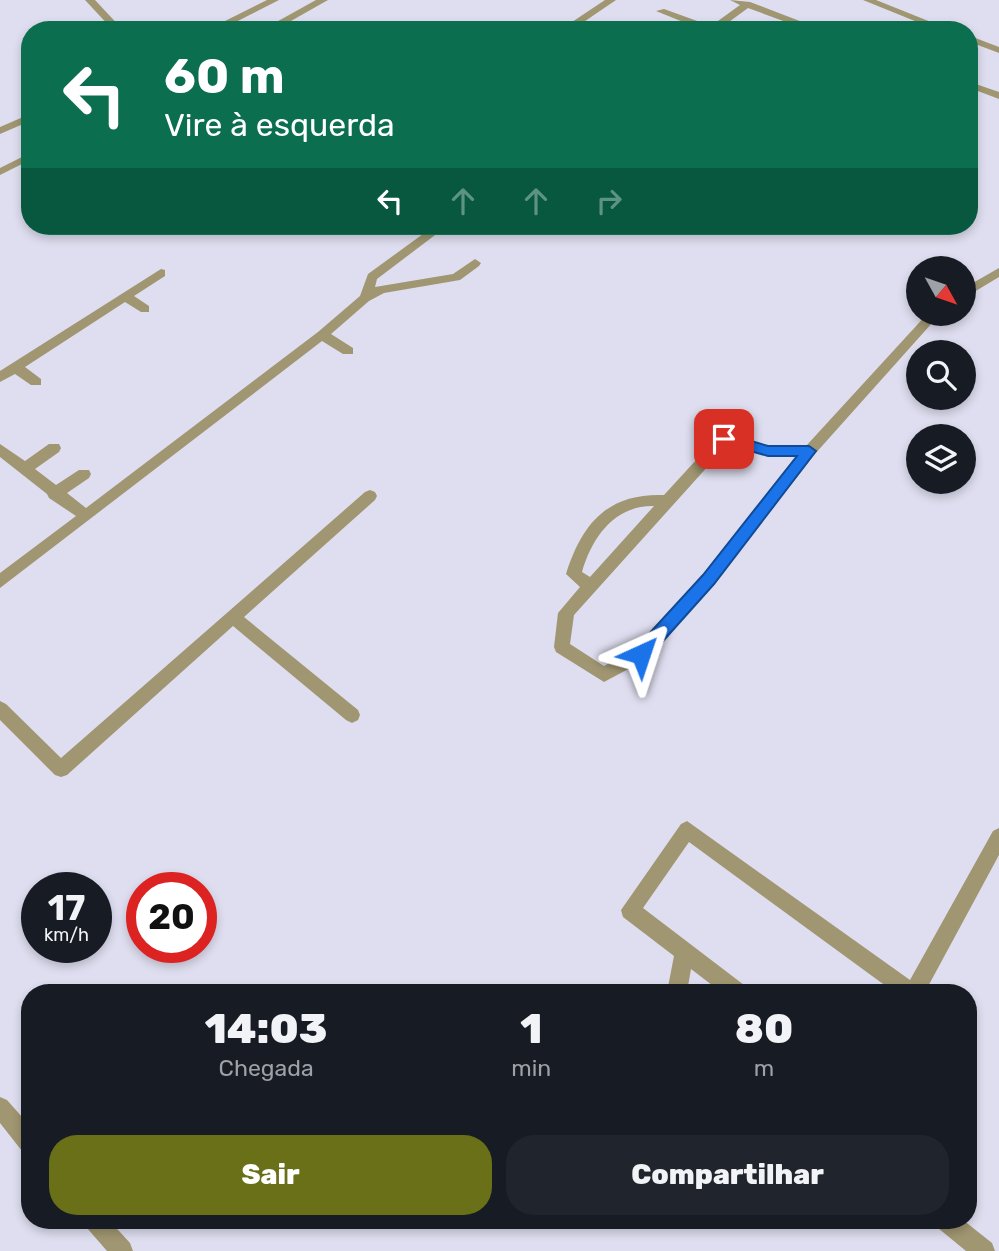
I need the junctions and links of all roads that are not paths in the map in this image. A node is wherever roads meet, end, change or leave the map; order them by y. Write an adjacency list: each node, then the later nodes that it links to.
1 (90, 0): 9 (lane)
2 (274, 0): 10 (lane)
3 (323, 0): 11 (lane)
4 (611, 0): 12 (lane)
5 (735, 0): 7 (lane)
6 (868, 0): 16 (lane)
7 (747, 4): 14 (lane); 15 (lane)
8 (661, 11): 13 (lane)
9 (110, 21)
10 (231, 21)
11 (284, 21)
12 (579, 21)
13 (688, 21)
14 (724, 21)
15 (793, 21)
16 (923, 21)
17 (978, 41): 18 (lane)
18 (999, 50)
19 (978, 88): 20 (lane)
20 (999, 96)
21 (21, 121): 22 (lane)
22 (0, 131)
23 (21, 161): 24 (lane)
24 (0, 172)
25 (429, 235): 31 (lane)
26 (475, 263): 31 (lane)
27 (161, 272): 30 (lane)
28 (999, 272): 29 (lane)
29 (976, 286)
30 (125, 296): 32 (lane); 36 (lane)
31 (365, 298): 34 (lane)
32 (145, 309)
33 (923, 326): 41 (lane)
34 (322, 335): 35 (lane); 47 (lane)
35 (348, 351)
36 (15, 367): 37 (lane); 38 (lane)
37 (0, 377)
38 (36, 382)
39 (54, 448): 42 (lane)
40 (0, 449): 42 (lane)
41 (809, 451): 46 (lane); 49 (lane)
42 (23, 469): 44 (lane)
43 (84, 474): 44 (lane)
44 (54, 494): 47 (lane)
45 (370, 496): 50 (lane)
46 (668, 501): 49 (lane); 49 (lane)
47 (86, 516): 48 (lane)
48 (0, 582)
49 (591, 586)
50 (232, 616): 51 (lane); 52 (lane)
51 (0, 709)
52 (352, 715)
53 (999, 836): 58 (lane)
54 (685, 950): 55 (lane); 56 (lane); 57 (lane)
55 (679, 984)
56 (727, 984)
57 (901, 984)
58 (916, 984)
59 (0, 1107): 60 (lane)
60 (21, 1132)
61 (103, 1229): 63 (lane)
62 (957, 1229): 64 (lane)
63 (122, 1251)
64 (984, 1251)

